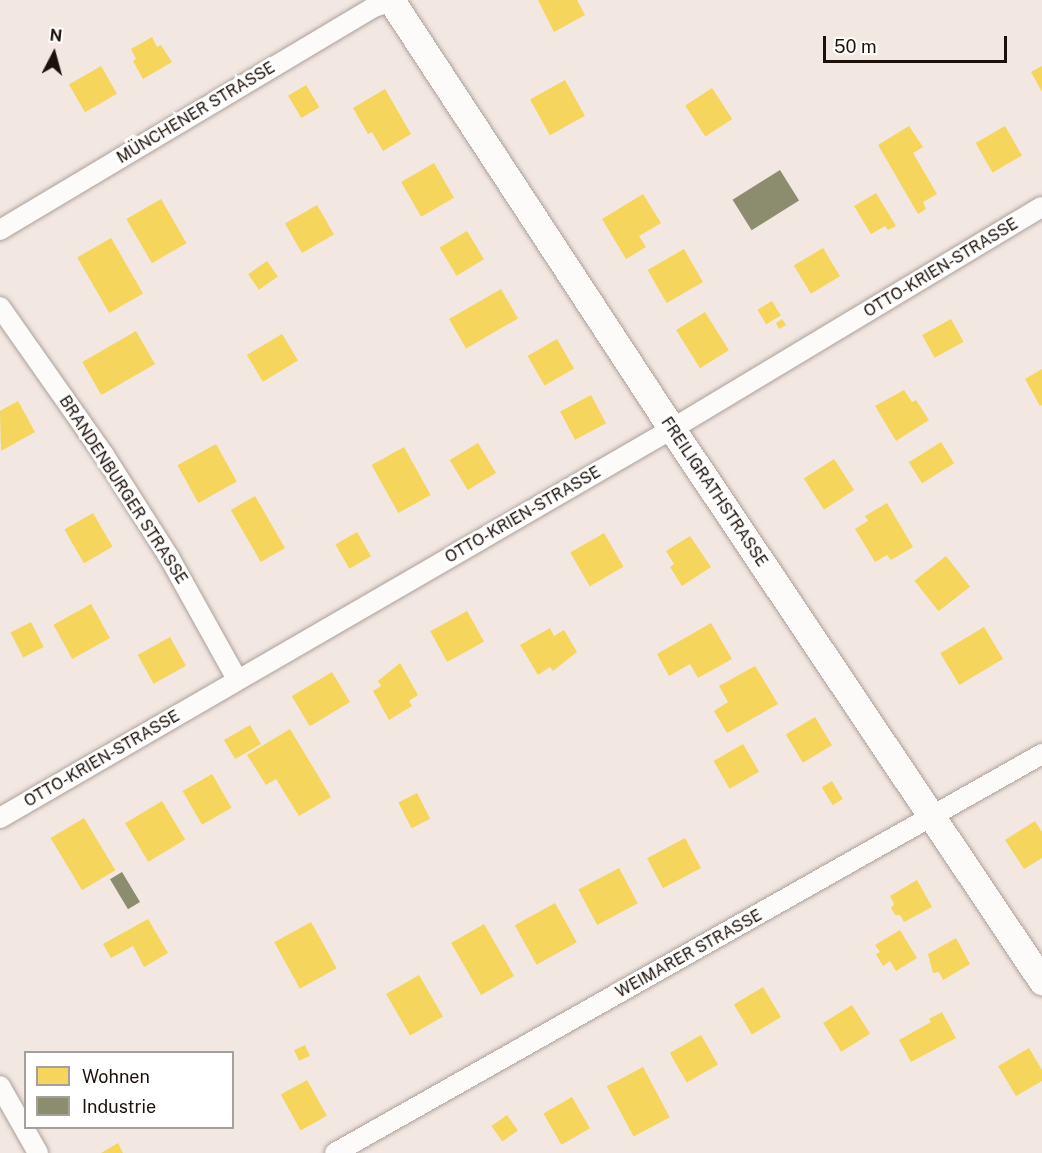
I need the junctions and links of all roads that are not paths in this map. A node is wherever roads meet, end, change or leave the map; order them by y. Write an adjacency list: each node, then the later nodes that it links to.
1 (392, 0): 3 (street, MÜNCHENER STRASSE); 5 (street, FREILIGRATHSTRASSE)
2 (1042, 207): 5 (street, OTTO-KRIEN-STRASSE)
3 (0, 230)
4 (0, 307): 6 (street, BRANDENBURGER STRASSE)
5 (672, 429): 6 (street, OTTO-KRIEN-STRASSE); 8 (street, FREILIGRATHSTRASSE)
6 (237, 679): 9 (street, OTTO-KRIEN-STRASSE)
7 (1042, 754): 8 (street, WEIMARER STRASSE)
8 (933, 817): 10 (street, FREILIGRATHSTRASSE); 15 (street, WEIMARER STRASSE)
9 (0, 818)
10 (1042, 981)
11 (0, 1086): 12 (street)
12 (24, 1128)
13 (24, 1129): 14 (street)
14 (38, 1153)
15 (335, 1153)

